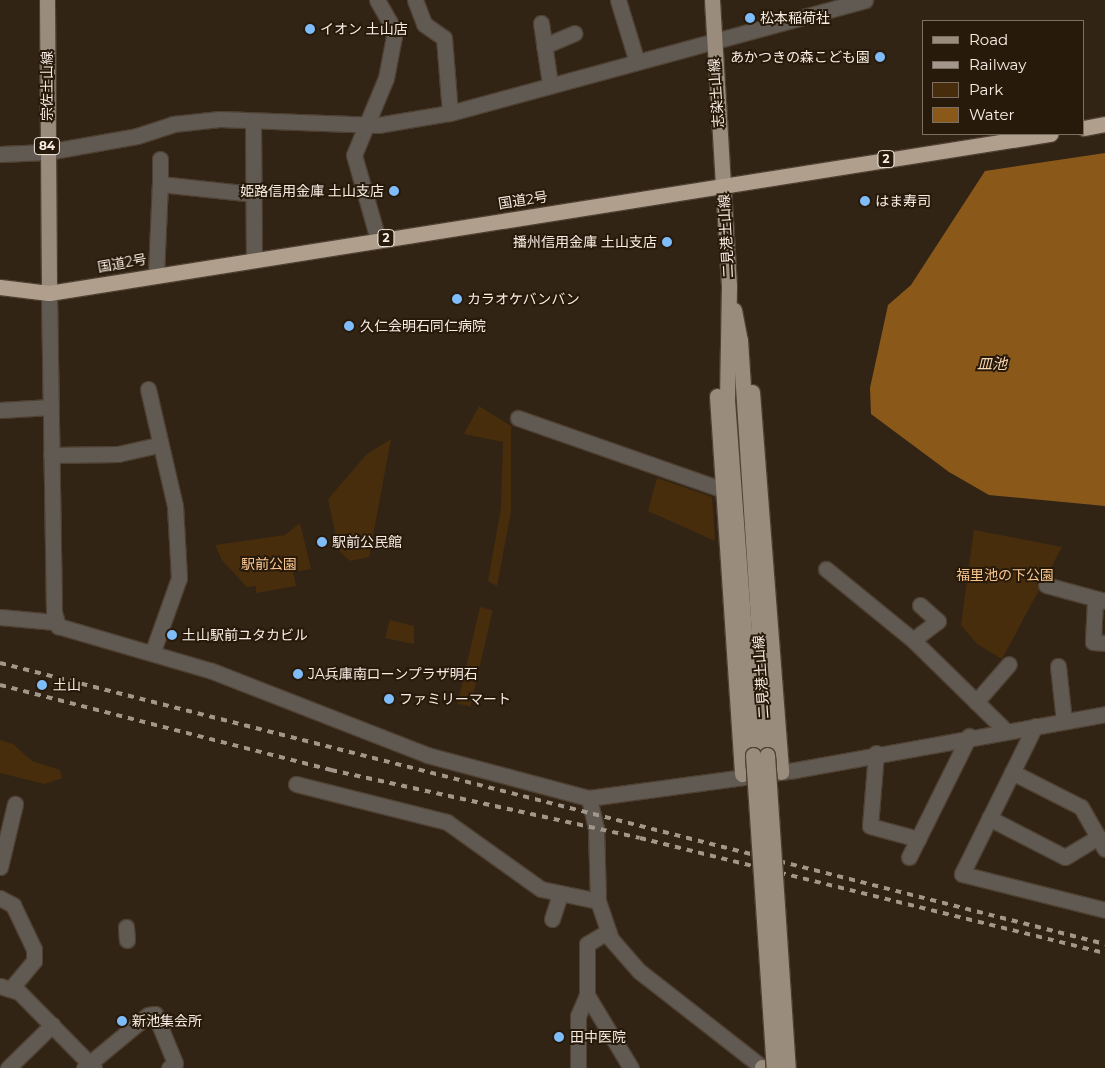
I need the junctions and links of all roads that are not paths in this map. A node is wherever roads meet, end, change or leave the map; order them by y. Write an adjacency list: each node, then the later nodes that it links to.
1 (47, 0): 19 (main road, 宗佐土山線 / 84)
2 (377, 0): 15 (street)
3 (415, 0): 13 (street)
4 (618, 0): 11 (street)
5 (712, 0): 9 (main road, 志染土山線)
6 (865, 0): 9 (street)
7 (541, 23): 10 (street)
8 (574, 33): 10 (street)
9 (712, 42): 11 (street); 23 (main road, 志染土山線)
10 (544, 46): 12 (street)
11 (636, 59): 12 (street)
12 (550, 84): 13 (street)
13 (450, 113): 15 (street)
14 (253, 120): 15 (street); 19 (street); 24 (street)
15 (365, 124): 25 (street)
16 (1105, 124): 17 (highway)
17 (1085, 128)
18 (1044, 135): 23 (highway, 国道2号 / 2)
19 (47, 152): 20 (street); 30 (main road, 宗佐土山線 / 84)
20 (0, 154)
21 (160, 159): 22 (street)
22 (160, 184): 24 (street); 27 (street)
23 (723, 186): 25 (highway, 国道2号 / 2); 28 (main road, 二見港土山線)
24 (254, 194): 26 (street)
25 (378, 239): 26 (highway, 国道2号 / 2)
26 (254, 258): 27 (highway, 国道2号 / 2)
27 (156, 274): 30 (highway, 国道2号 / 2)
28 (729, 286): 31 (main road, 二見港土山線); 32 (main road, 二見港土山線)
29 (0, 287): 30 (highway, 国道2号 / 2)
30 (49, 293): 34 (street)
31 (740, 340): 58 (main road, 二見港土山線); 59 (main road)
32 (726, 358): 39 (main road); 58 (main road, 二見港土山線)
33 (148, 389): 37 (street)
34 (50, 407): 35 (street); 38 (street)
35 (0, 410)
36 (518, 418): 39 (street)
37 (158, 445): 38 (street); 48 (street)
38 (51, 455): 45 (street)
39 (721, 489): 61 (main road)
40 (826, 568): 46 (street)
41 (1046, 585): 42 (street)
42 (1100, 601): 47 (street)
43 (920, 605): 46 (street)
44 (0, 618): 45 (street)
45 (55, 622): 48 (street)
46 (913, 640): 51 (street)
47 (1105, 643)
48 (154, 652): 63 (street)
49 (1009, 664): 51 (street)
50 (1058, 666): 53 (street)
51 (976, 702): 55 (street)
52 (1105, 714): 53 (street)
53 (1064, 721): 54 (street)
54 (1035, 726): 55 (street); 60 (street)
55 (1006, 731): 56 (street)
56 (968, 736): 57 (street); 66 (street)
57 (876, 753): 59 (street); 66 (street)
58 (760, 755): 85 (main road, 二見港土山線, bridge); 86 (main road, 二見港土山線, bridge)
59 (781, 772): 61 (street)
60 (1012, 772): 65 (street); 67 (street)
61 (742, 774): 63 (street)
62 (296, 784): 70 (street)
63 (588, 798): 72 (street)
64 (15, 804): 69 (street)
65 (990, 818): 67 (street); 73 (street)
66 (918, 839): 68 (street)
67 (1102, 843)
68 (909, 857)
69 (0, 867)
70 (560, 895): 72 (street); 74 (street)
71 (0, 898): 76 (street)
72 (598, 901): 75 (street)
73 (1105, 910)
74 (552, 919)
75 (607, 932): 77 (street); 84 (street)
76 (5, 987): 78 (street)
77 (587, 995): 82 (street); 83 (street)
78 (52, 1025): 79 (street); 80 (street)
79 (89, 1066): 81 (street)
80 (8, 1068)
81 (169, 1068)
82 (578, 1068)
83 (630, 1068)
84 (762, 1068)
85 (774, 1068)
86 (788, 1068)

